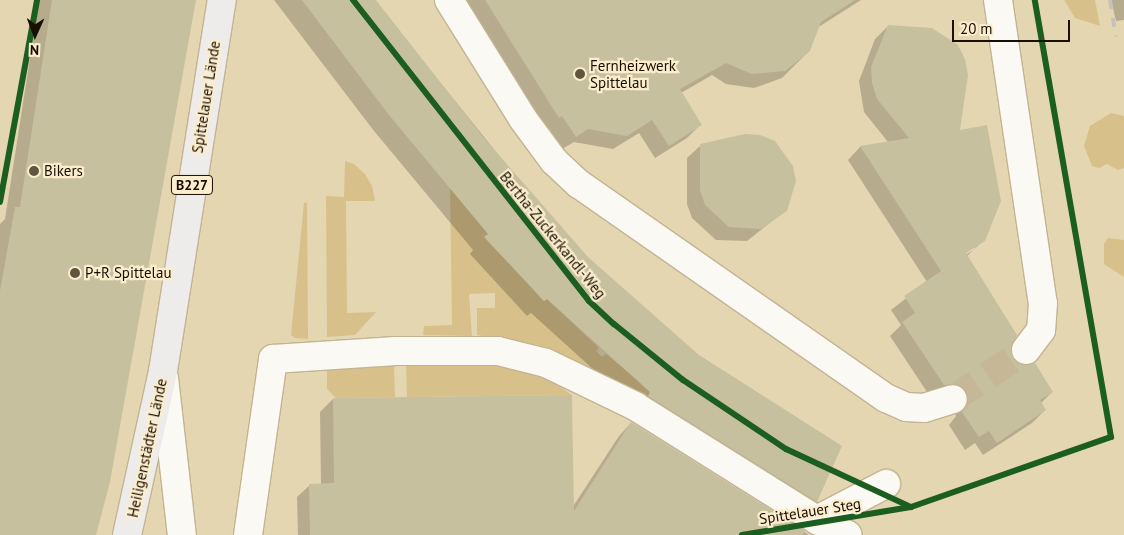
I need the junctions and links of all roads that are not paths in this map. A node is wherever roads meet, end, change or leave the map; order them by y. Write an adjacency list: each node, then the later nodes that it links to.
1 (222, 0): 5 (main road, Spittelauer Lände / B227)
2 (449, 0): 6 (street)
3 (998, 0): 4 (street)
4 (1026, 350)
5 (163, 371): 9 (main road, Heiligenstädter Lände / B227); 10 (street, Heiligenstädter Lände)
6 (953, 399)
7 (886, 484): 8 (street)
8 (816, 520): 11 (street); 12 (street)
9 (127, 535)
10 (182, 535)
11 (248, 535)
12 (848, 535)

